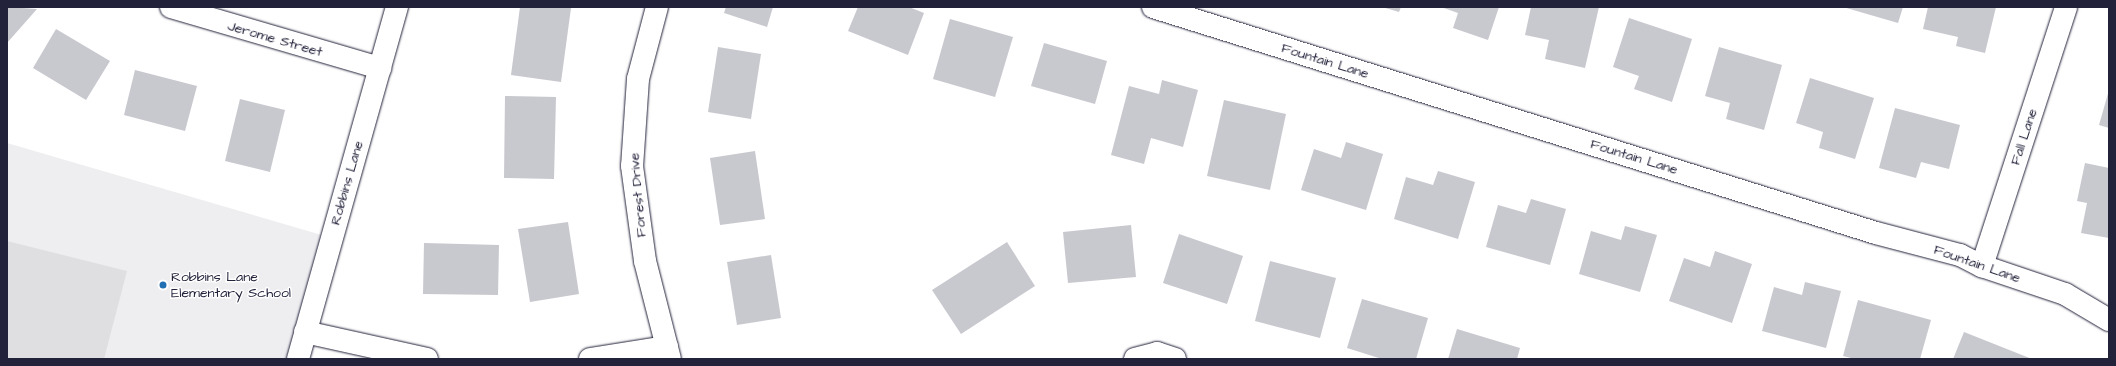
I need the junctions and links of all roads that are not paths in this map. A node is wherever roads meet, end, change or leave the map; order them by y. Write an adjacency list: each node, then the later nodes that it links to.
1 (171, 7): 6 (street, Jerome Street)
2 (397, 7): 6 (street, Robbins Lane)
3 (657, 7): 10 (street, Forest Drive)
4 (1153, 7): 7 (street, Fountain Lane)
5 (2066, 7): 7 (street, Fall Lane)
6 (380, 68): 9 (street, Robbins Lane)
7 (1982, 266): 8 (street, Fountain Lane)
8 (2109, 320)
9 (305, 332): 11 (street, Robbins Lane); 12 (street)
10 (668, 353): 13 (street)
11 (298, 359)
12 (427, 359)
13 (590, 359)
14 (1135, 359): 15 (street)
15 (1175, 359)

